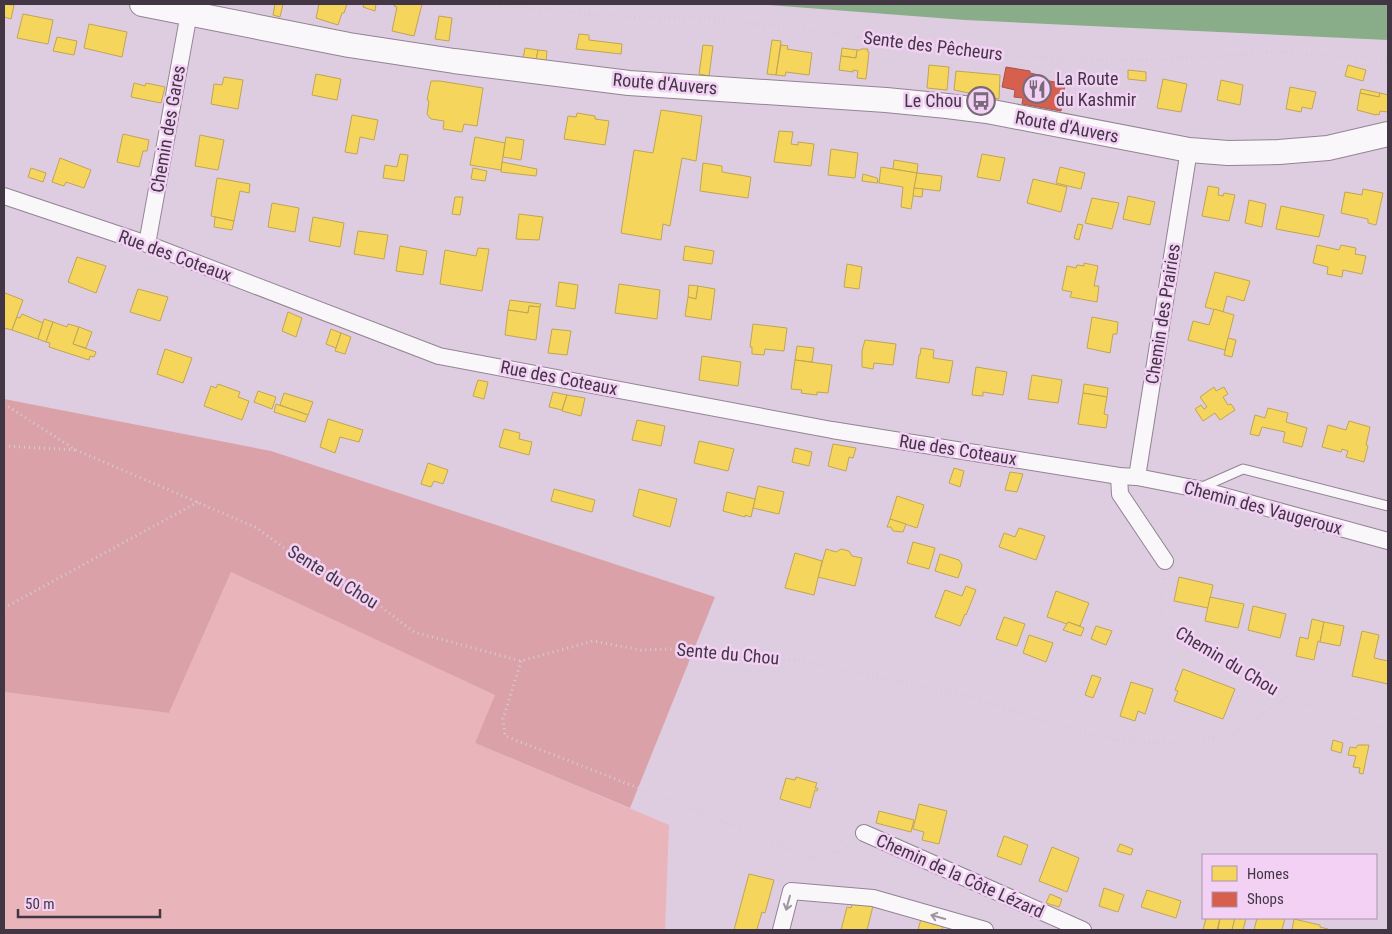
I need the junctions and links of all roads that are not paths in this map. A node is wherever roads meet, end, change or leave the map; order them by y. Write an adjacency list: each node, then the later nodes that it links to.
1 (142, 4): 2 (main road, Route d'Auvers)
2 (189, 13): 4 (main road, Route d'Auvers); 6 (street, Chemin des Gares)
3 (1388, 134): 4 (main road, Route d'Auvers)
4 (1189, 150): 8 (street, Chemin des Prairies)
5 (4, 196): 6 (street, Rue des Coteaux)
6 (147, 244): 7 (street, Rue des Coteaux)
7 (1119, 476): 8 (street, Rue des Coteaux); 12 (street)
8 (1137, 477): 9 (street, Chemin des Vaugeroux)
9 (1198, 489): 10 (lane); 11 (street, Chemin des Vaugeroux)
10 (1388, 506)
11 (1388, 541)
12 (1165, 561)
13 (864, 833): 16 (street, Chemin de la Côte Lézard)
14 (975, 929): 15 (street, one-way to 15)
15 (781, 930)
16 (1084, 930)

